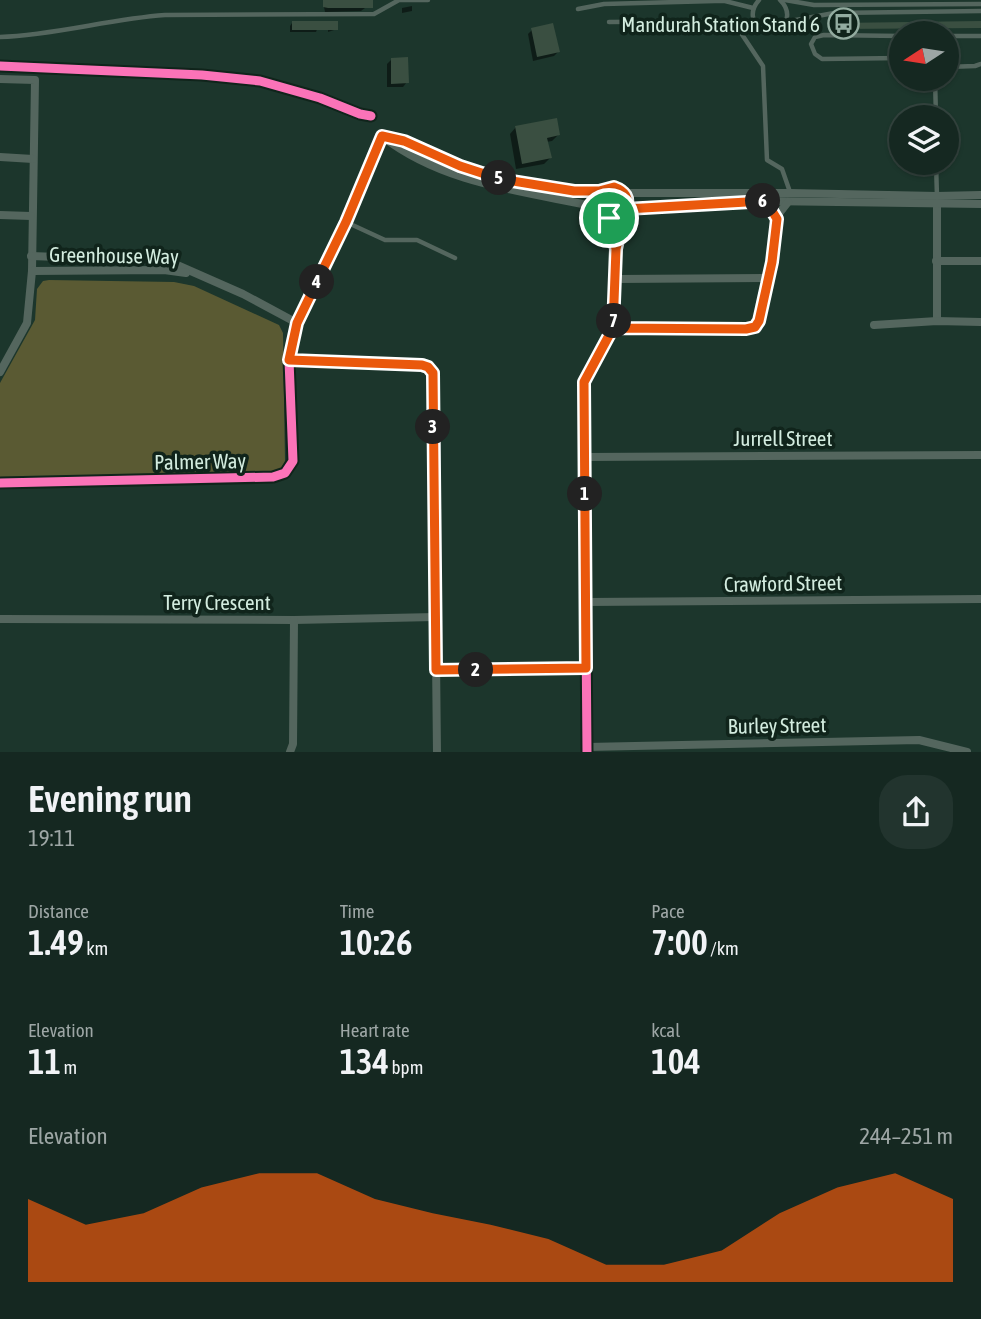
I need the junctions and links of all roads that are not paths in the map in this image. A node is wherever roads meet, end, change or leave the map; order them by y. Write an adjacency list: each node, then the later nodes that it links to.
1 (428, 0): 13 (lane)
2 (759, 0): 5 (lane)
3 (783, 0): 4 (lane); 9 (lane)
4 (981, 4)
5 (753, 8): 6 (lane); 9 (lane)
6 (578, 9)
7 (981, 11): 9 (lane)
8 (609, 22): 24 (lane)
9 (785, 22)
10 (889, 36): 14 (lane)
11 (959, 36): 12 (lane)
12 (981, 36)
13 (0, 37)
14 (889, 58)
15 (981, 64): 16 (lane)
16 (959, 67)
17 (0, 79): 19 (street)
18 (0, 157): 19 (street)
19 (33, 159): 33 (street)
20 (936, 175): 26 (lane)
21 (512, 185): 22 (street); 30 (street); 36 (street)
22 (599, 191): 23 (street); 30 (street)
23 (625, 193): 24 (street); 31 (street)
24 (790, 193): 26 (street)
25 (981, 193): 26 (street)
26 (937, 200): 28 (street); 29 (street); 40 (street)
27 (766, 201): 28 (street); 31 (street); 34 (street)
28 (788, 202): 34 (street)
29 (981, 204)
30 (597, 207): 35 (street)
31 (625, 211): 35 (street); 37 (street)
32 (0, 215): 33 (street)
33 (32, 216): 38 (street)
34 (777, 216): 44 (street)
35 (609, 218): 37 (street)
36 (346, 222): 39 (lane); 48 (street)
37 (616, 249): 45 (street)
38 (31, 256): 42 (street); 43 (street, Greenhouse Way)
39 (455, 258)
40 (936, 261): 41 (street); 46 (street)
41 (981, 261)
42 (32, 271): 43 (street, Greenhouse Way); 52 (street)
43 (196, 274): 48 (street, Greenhouse Way)
44 (768, 278): 45 (street); 50 (street)
45 (616, 279): 50 (street)
46 (937, 321): 47 (street); 49 (street)
47 (981, 322)
48 (297, 323): 51 (street)
49 (874, 325)
50 (613, 328): 54 (street)
51 (289, 360): 55 (street, Palmer Way); 58 (street)
52 (0, 372)
53 (981, 455): 54 (street, Jurrell Street)
54 (585, 457): 57 (street)
55 (0, 483)
56 (981, 598): 57 (street, Crawford Street)
57 (586, 602): 61 (street)
58 (435, 617): 60 (street, Terry Crescent); 62 (street)
59 (0, 620): 60 (street, Terry Crescent)
60 (293, 620): 65 (street)
61 (586, 668): 62 (street); 64 (street)
62 (436, 670): 66 (street)
63 (740, 748): 64 (street, Burley Street); 67 (street, Burley Street)
64 (587, 749)
65 (290, 752)
66 (437, 752)
67 (967, 752)

